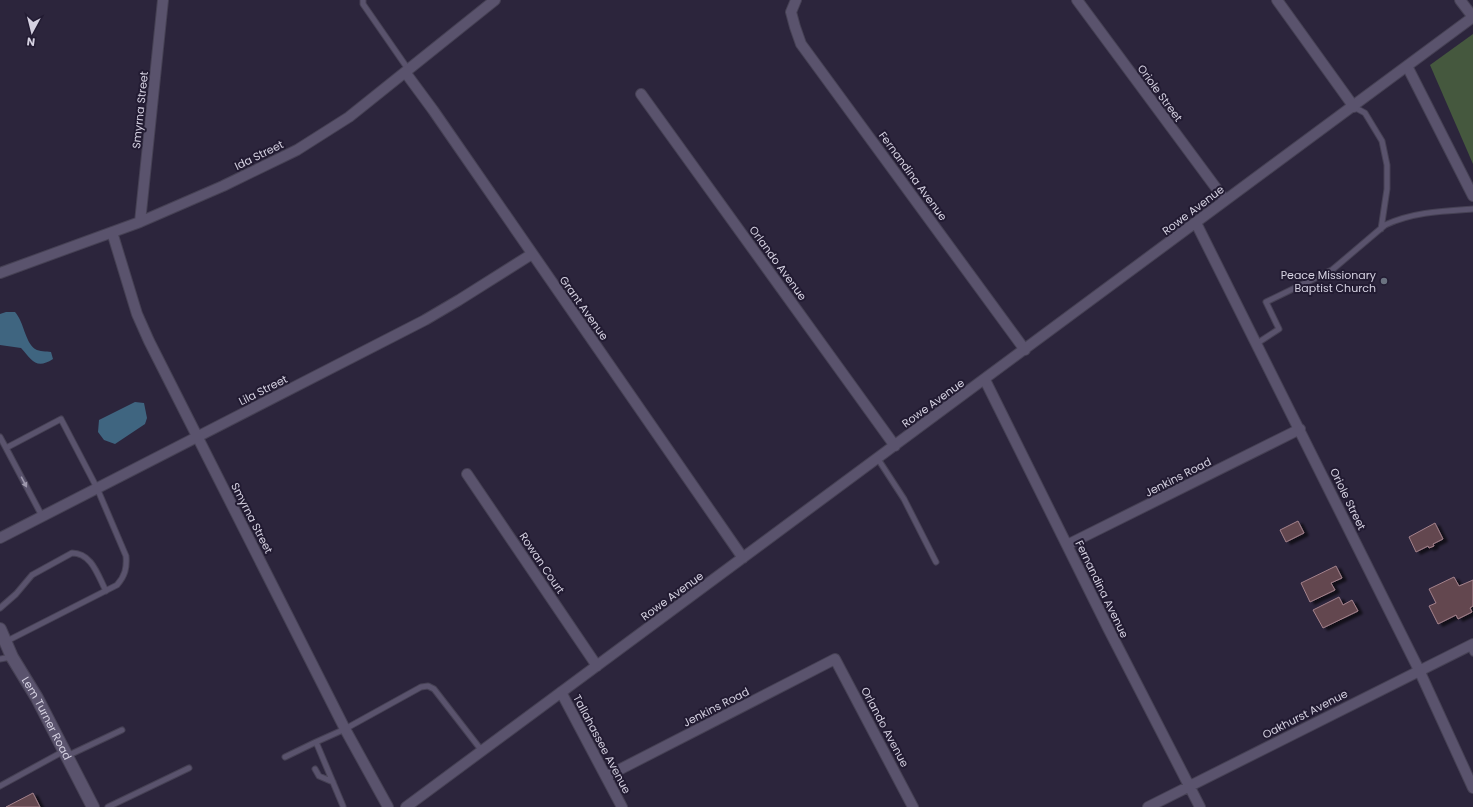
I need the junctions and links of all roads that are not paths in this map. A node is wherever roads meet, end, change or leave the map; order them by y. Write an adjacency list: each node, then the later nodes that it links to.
1 (163, 0): 16 (street, Smyrna Street)
2 (363, 0): 10 (lane)
3 (495, 0): 10 (street, Ida Street)
4 (796, 0): 23 (street, Fernandina Avenue)
5 (1077, 0): 14 (street, Oriole Street)
6 (1277, 0): 12 (street)
7 (1460, 0): 8 (street)
8 (1473, 17): 9 (street, Rowe Avenue)
9 (1407, 66): 12 (street, Rowe Avenue); 13 (street)
10 (407, 71): 16 (street, Ida Street); 20 (street, Grant Avenue)
11 (640, 94): 28 (street, Orlando Avenue)
12 (1354, 107): 14 (street, Rowe Avenue); 18 (lane)
13 (1472, 191)
14 (1225, 200): 17 (street, Rowe Avenue)
15 (1473, 209): 18 (lane)
16 (140, 222): 19 (street, Ida Street)
17 (1196, 223): 22 (street, Oriole Street); 23 (street, Rowe Avenue)
18 (1381, 229): 22 (lane)
19 (112, 232): 21 (street, Ida Street); 27 (street, Smyrna Street)
20 (532, 254): 27 (street, Lila Street); 36 (street, Grant Avenue)
21 (0, 273)
22 (1256, 344): 25 (street, Oriole Street)
23 (1025, 350): 24 (street, Rowe Avenue)
24 (985, 380): 28 (street, Rowe Avenue); 35 (street, Fernandina Avenue)
25 (1300, 429): 35 (street, Jenkins Road); 46 (street, Oriole Street)
26 (0, 437): 29 (lane)
27 (197, 437): 32 (street, Lila Street); 48 (street, Smyrna Street)
28 (895, 446): 30 (street, Rowe Avenue)
29 (6, 448): 32 (lane); 33 (lane, one-way to 33)
30 (878, 459): 36 (street, Rowe Avenue); 37 (lane)
31 (466, 474): 45 (street, Rowan Court)
32 (97, 488): 33 (street, Lila Street); 38 (lane)
33 (42, 516): 34 (street, Lila Street)
34 (0, 538)
35 (1067, 546): 59 (street, Fernandina Avenue)
36 (743, 558): 45 (street, Rowe Avenue)
37 (936, 562)
38 (106, 591): 39 (lane); 41 (lane)
39 (0, 608)
40 (0, 629): 41 (main road, Lem Turner Road)
41 (5, 642): 43 (main road, Lem Turner Road)
42 (1472, 648): 46 (street, Oakhurst Avenue)
43 (6, 658): 52 (main road, Lem Turner Road)
44 (835, 659): 56 (street, Jenkins Road); 67 (street, Orlando Avenue)
45 (597, 666): 47 (street, Rowe Avenue)
46 (1419, 670): 59 (street, Oakhurst Avenue); 60 (street, Oriole Street)
47 (561, 692): 51 (street, Rowe Avenue); 56 (street, Tallahassee Avenue)
48 (345, 729): 50 (lane); 51 (lane); 64 (street, Smyrna Street)
49 (122, 730): 52 (lane)
50 (316, 742): 53 (lane); 57 (lane)
51 (482, 751): 65 (street, Rowe Avenue)
52 (66, 753): 58 (lane); 61 (main road, Lem Turner Road)
53 (285, 757)
54 (189, 768): 62 (lane)
55 (315, 769): 57 (lane)
56 (607, 776): 66 (street, Tallahassee Avenue)
57 (333, 782): 63 (lane)
58 (0, 786)
59 (1190, 786): 68 (street, Oakhurst Avenue); 69 (street, Fernandina Avenue)
60 (1473, 788)
61 (90, 806)
62 (108, 807)
63 (342, 807)
64 (388, 807)
65 (406, 807)
66 (622, 807)
67 (913, 807)
68 (1150, 807)
69 (1200, 807)

